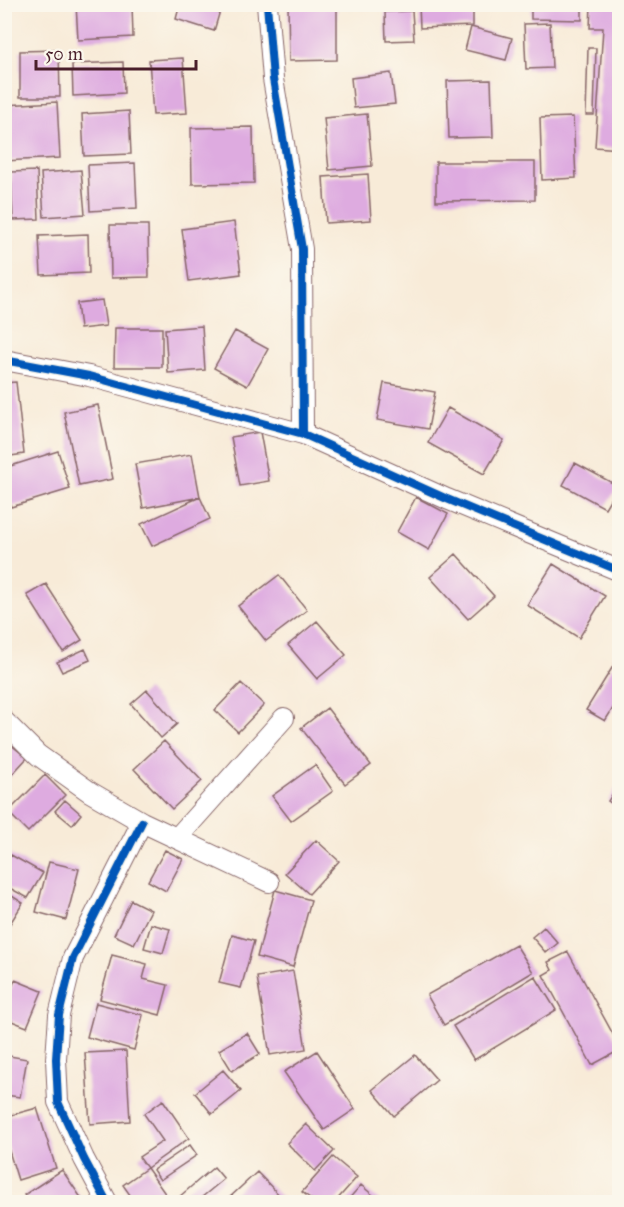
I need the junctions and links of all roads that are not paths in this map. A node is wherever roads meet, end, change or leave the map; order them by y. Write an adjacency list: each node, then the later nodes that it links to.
1 (267, 4): 3 (street)
2 (4, 360): 3 (street)
3 (303, 434): 4 (street)
4 (620, 571)
5 (285, 718): 8 (street)
6 (4, 721): 7 (street)
7 (142, 822): 8 (street); 10 (street)
8 (177, 838): 9 (street)
9 (269, 882)
10 (107, 1203)

